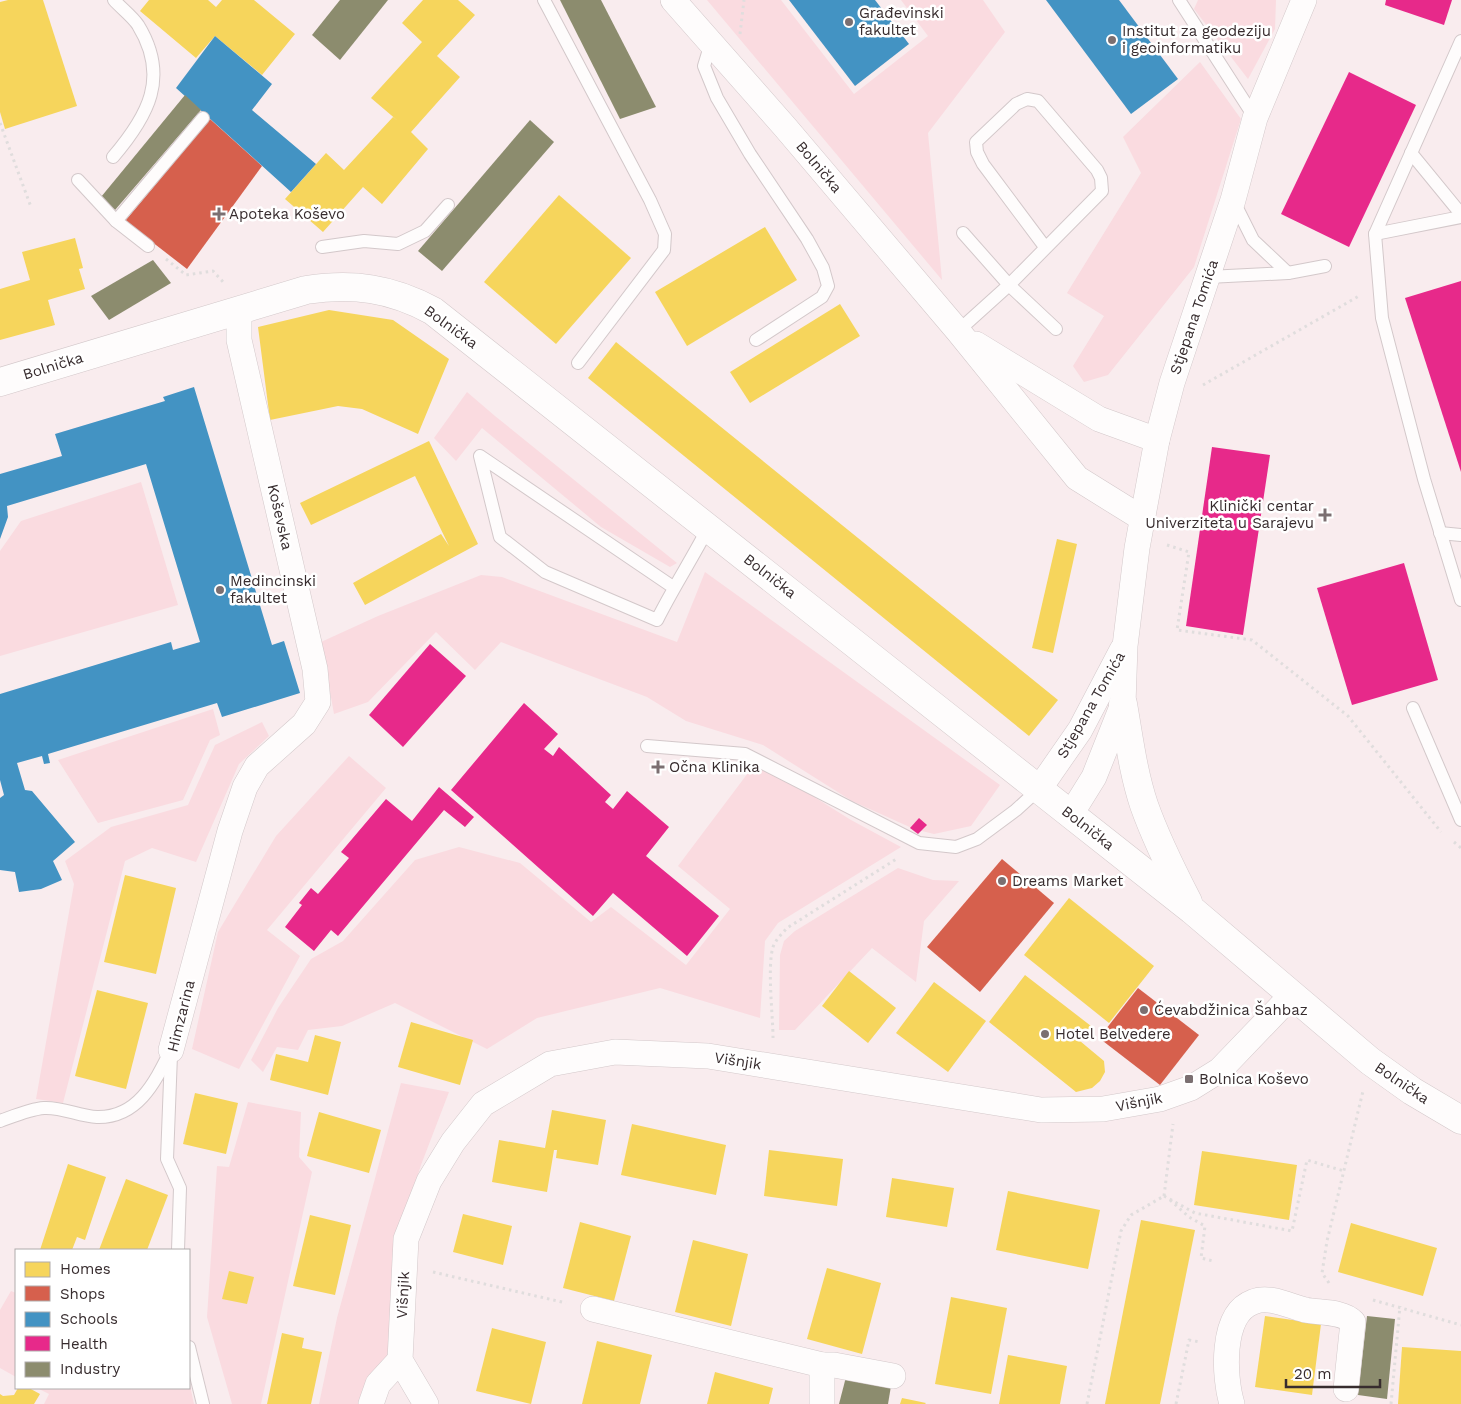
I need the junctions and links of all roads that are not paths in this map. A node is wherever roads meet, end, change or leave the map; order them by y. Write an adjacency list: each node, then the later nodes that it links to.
1 (114, 0): 11 (lane)
2 (544, 0): 30 (lane)
3 (673, 0): 7 (street, Bolnička)
4 (1179, 0): 9 (lane)
5 (1304, 0): 9 (street, Stjepana Tomića)
6 (1461, 41): 10 (lane)
7 (711, 43): 28 (street, Bolnička); 29 (lane)
8 (203, 118): 16 (lane)
9 (1256, 118): 13 (street, Stjepana Tomića)
10 (1411, 153): 15 (lane); 18 (lane)
11 (113, 157)
12 (78, 180): 16 (lane)
13 (1233, 200): 23 (lane); 24 (street, Stjepana Tomića)
14 (448, 205): 20 (lane)
15 (1461, 215): 18 (lane)
16 (116, 221): 19 (lane)
17 (963, 233): 25 (lane)
18 (1375, 234): 35 (lane)
19 (148, 246)
20 (322, 247)
21 (1045, 247): 21 (lane); 25 (lane)
22 (1325, 266): 23 (lane)
23 (1288, 273): 24 (lane)
24 (1208, 277): 32 (street, Stjepana Tomića)
25 (1009, 285): 27 (lane); 28 (lane)
26 (235, 300): 31 (street, Bolnička); 34 (street, Bolnička); 43 (street, Koševska)
27 (1056, 329)
28 (959, 333): 32 (street, Bolnička); 33 (street, Bolnička)
29 (756, 340)
30 (578, 363)
31 (0, 382)
32 (1157, 440): 33 (street, Stjepana Tomića)
33 (1143, 520): 39 (street, Stjepana Tomića)
34 (708, 528): 37 (lane); 44 (street, Bolnička)
35 (1440, 533): 36 (lane); 38 (lane)
36 (1461, 535)
37 (673, 587): 37 (lane)
38 (1461, 600)
39 (1125, 646): 40 (street, Stjepana Tomića); 44 (street, Stjepana Tomića)
40 (1123, 704): 45 (street, Stjepana Tomića); 47 (street)
41 (1413, 708): 46 (lane)
42 (647, 746): 44 (lane)
43 (245, 787): 49 (street, Himzarina)
44 (1039, 789): 45 (street, Bolnička)
45 (1071, 814): 47 (street, Bolnička)
46 (1461, 820)
47 (1192, 910): 48 (street, Bolnička)
48 (1291, 996): 50 (street, Bolnička); 55 (street, Višnjik)
49 (171, 1050): 51 (lane); 52 (lane, Himzarina)
50 (1461, 1120)
51 (0, 1121)
52 (178, 1249)
53 (593, 1309): 56 (street)
54 (190, 1351): 59 (lane)
55 (400, 1360): 60 (street); 61 (street)
56 (822, 1366): 57 (street); 62 (street)
57 (893, 1376)
58 (1346, 1389): 63 (street)
59 (203, 1404)
60 (371, 1404)
61 (426, 1404)
62 (822, 1404)
63 (1232, 1404)

